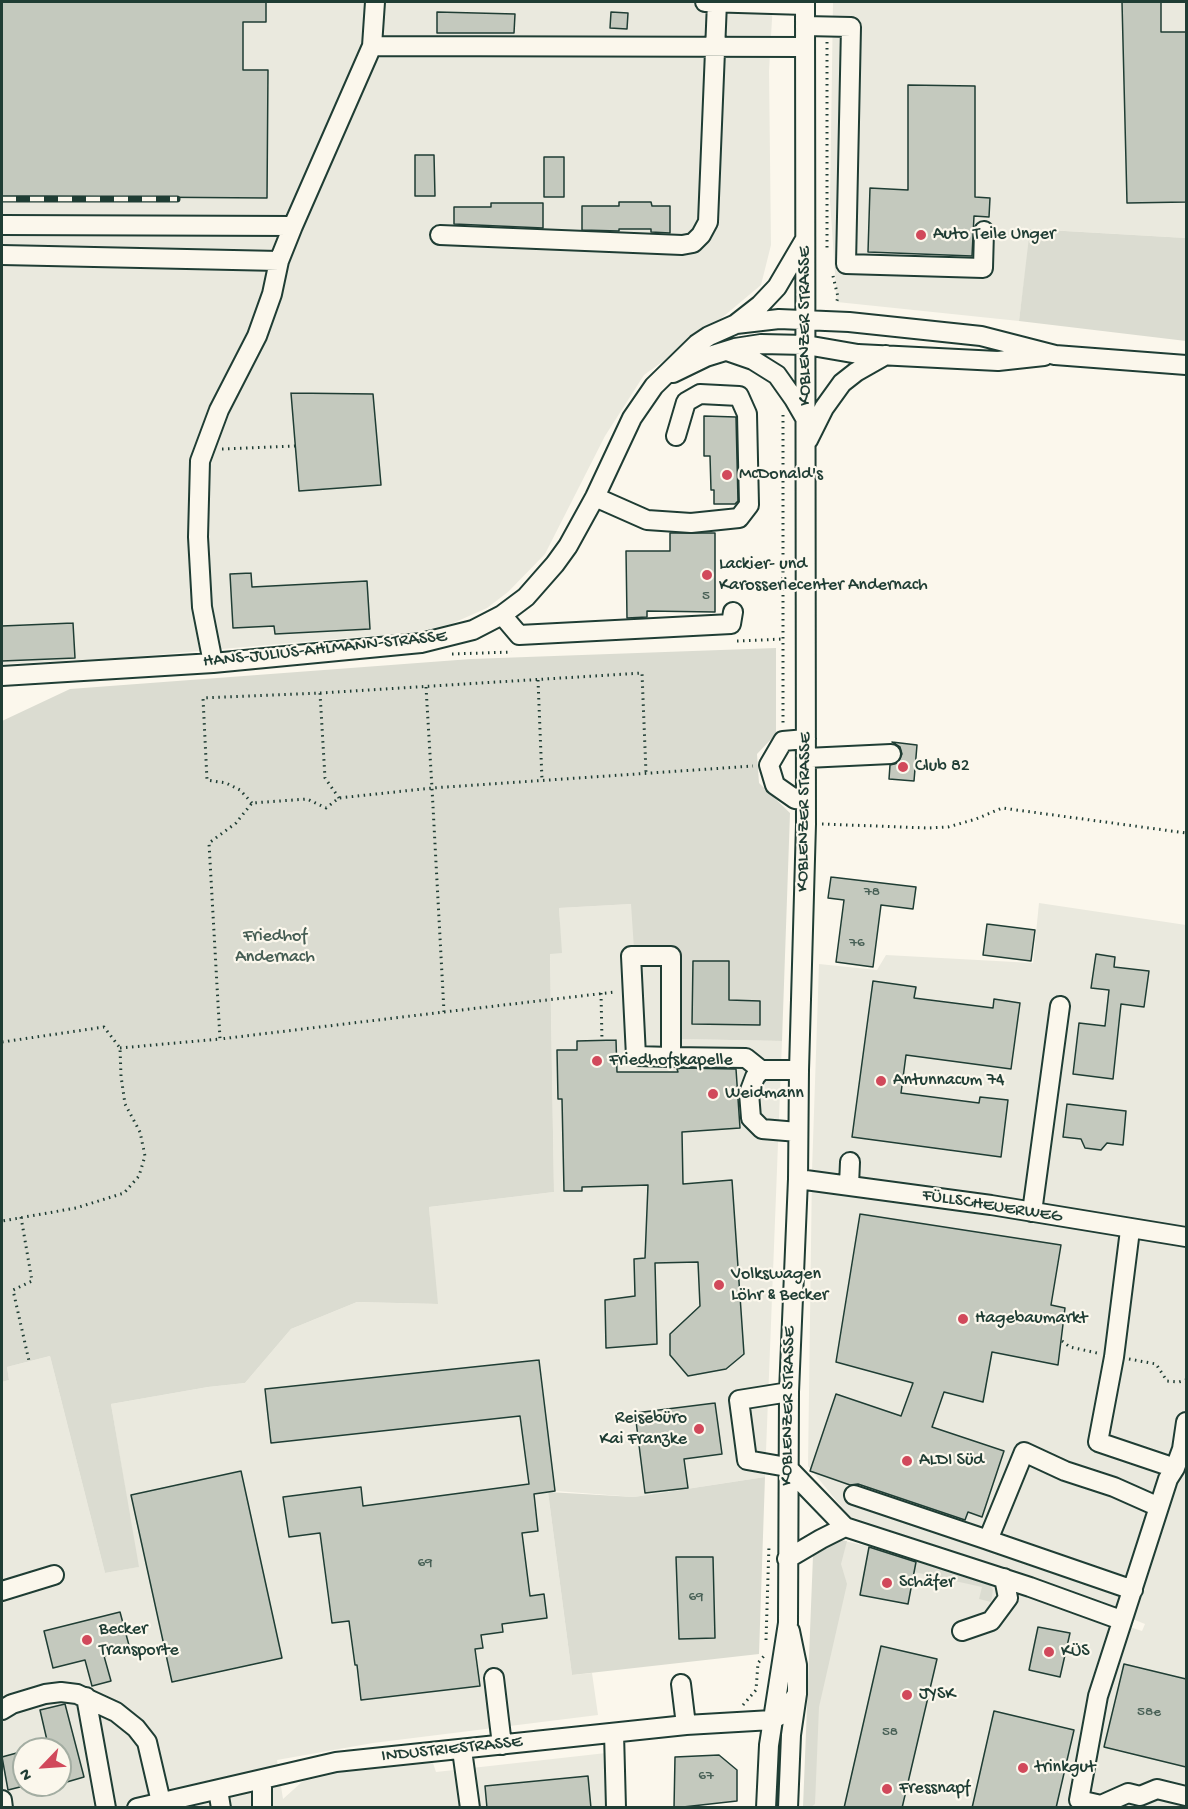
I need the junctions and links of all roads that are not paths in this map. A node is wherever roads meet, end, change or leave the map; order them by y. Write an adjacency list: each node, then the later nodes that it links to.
1 (375, 2): 6 (street)
2 (705, 2): 3 (street)
3 (717, 2): 4 (street); 7 (street)
4 (805, 3): 5 (street, KOBLENZER STRASSE)
5 (805, 26): 8 (street, KOBLENZER STRASSE); 11 (street)
6 (372, 46): 7 (street); 10 (street)
7 (716, 47): 8 (street); 12 (street)
8 (805, 47): 13 (street, KOBLENZER STRASSE)
9 (2, 225): 10 (street)
10 (293, 226): 15 (street)
11 (984, 231)
12 (440, 235)
13 (805, 240): 16 (street, KOBLENZER STRASSE); 17 (street, HANS-JULIUS-AHLMANN-STRASSE)
14 (2, 255): 15 (street)
15 (279, 261): 30 (street)
16 (806, 320): 17 (street, HANS-JULIUS-AHLMANN-STRASSE); 18 (street, KOBLENZER STRASSE); 21 (street, HANS-JULIUS-AHLMANN-STRASSE)
17 (736, 324): 23 (street, HANS-JULIUS-AHLMANN-STRASSE)
18 (806, 345): 19 (street, HANS-JULIUS-AHLMANN-STRASSE); 20 (street, HANS-JULIUS-AHLMANN-STRASSE); 24 (street, KOBLENZER STRASSE)
19 (725, 351): 23 (street, HANS-JULIUS-AHLMANN-STRASSE); 24 (street)
20 (886, 355): 21 (street, HANS-JULIUS-AHLMANN-STRASSE); 26 (street)
21 (1055, 355): 22 (street)
22 (1186, 365)
23 (660, 380): 27 (street, HANS-JULIUS-AHLMANN-STRASSE)
24 (806, 421): 26 (street, KOBLENZER STRASSE)
25 (676, 436): 27 (street)
26 (806, 444): 32 (street, KOBLENZER STRASSE)
27 (595, 497): 29 (street, HANS-JULIUS-AHLMANN-STRASSE)
28 (733, 612): 29 (street)
29 (502, 615): 30 (street, HANS-JULIUS-AHLMANN-STRASSE)
30 (213, 663): 31 (street, HANS-JULIUS-AHLMANN-STRASSE)
31 (2, 676)
32 (806, 748): 33 (street); 34 (street, KOBLENZER STRASSE); 34 (street)
33 (891, 754)
34 (806, 800): 38 (street, KOBLENZER STRASSE)
35 (1060, 1006): 43 (street)
36 (671, 1057): 36 (street); 37 (street)
37 (761, 1070): 38 (street); 39 (street)
38 (799, 1070): 39 (street, KOBLENZER STRASSE)
39 (798, 1132): 41 (street, KOBLENZER STRASSE)
40 (850, 1162): 42 (street)
41 (798, 1179): 42 (street, FÜLLSCHEUERWEG); 46 (street, KOBLENZER STRASSE)
42 (849, 1185): 43 (street, FÜLLSCHEUERWEG)
43 (1032, 1212): 44 (street, FÜLLSCHEUERWEG)
44 (1130, 1230): 45 (street, FÜLLSCHEUERWEG); 49 (street)
45 (1186, 1238)
46 (789, 1392): 48 (street, KOBLENZER STRASSE); 48 (street)
47 (1186, 1422): 49 (street)
48 (787, 1467): 52 (street); 55 (street, KOBLENZER STRASSE)
49 (1175, 1468): 51 (street)
50 (854, 1495): 53 (street)
51 (1159, 1507): 53 (street); 59 (street)
52 (846, 1527): 55 (street); 57 (street)
53 (988, 1540): 54 (street)
54 (1035, 1556): 58 (street); 59 (street)
55 (787, 1559): 62 (street, KOBLENZER STRASSE)
56 (54, 1575): 60 (street)
57 (1004, 1578): 58 (street); 63 (street)
58 (1030, 1587): 61 (street)
59 (1133, 1590): 61 (street)
60 (2, 1591)
61 (1121, 1620): 76 (street)
62 (788, 1623): 66 (street, KOBLENZER STRASSE); 69 (street, KOBLENZER STRASSE)
63 (962, 1631)
64 (494, 1678): 72 (street)
65 (681, 1684): 70 (street)
66 (798, 1695): 69 (street); 74 (street, KOBLENZER STRASSE)
67 (86, 1697): 68 (street); 79 (street); 81 (street)
68 (2, 1710)
69 (772, 1720): 70 (street, INDUSTRIESTRASSE); 74 (street); 86 (street, KOBLENZER STRASSE)
70 (686, 1725): 71 (street, INDUSTRIESTRASSE)
71 (614, 1733): 72 (street, INDUSTRIESTRASSE); 85 (street)
72 (502, 1745): 73 (street, INDUSTRIESTRASSE)
73 (462, 1750): 75 (street, INDUSTRIESTRASSE); 84 (street)
74 (790, 1754): 87 (street, KOBLENZER STRASSE)
75 (262, 1780): 77 (street, INDUSTRIESTRASSE); 83 (street)
76 (1186, 1796)
77 (220, 1798): 79 (street, INDUSTRIESTRASSE)
78 (2, 1800): 80 (street)
79 (161, 1802): 82 (street, INDUSTRIESTRASSE)
80 (3, 1808)
81 (106, 1808)
82 (137, 1808)
83 (262, 1808)
84 (470, 1808)
85 (616, 1808)
86 (766, 1808)
87 (788, 1808)

